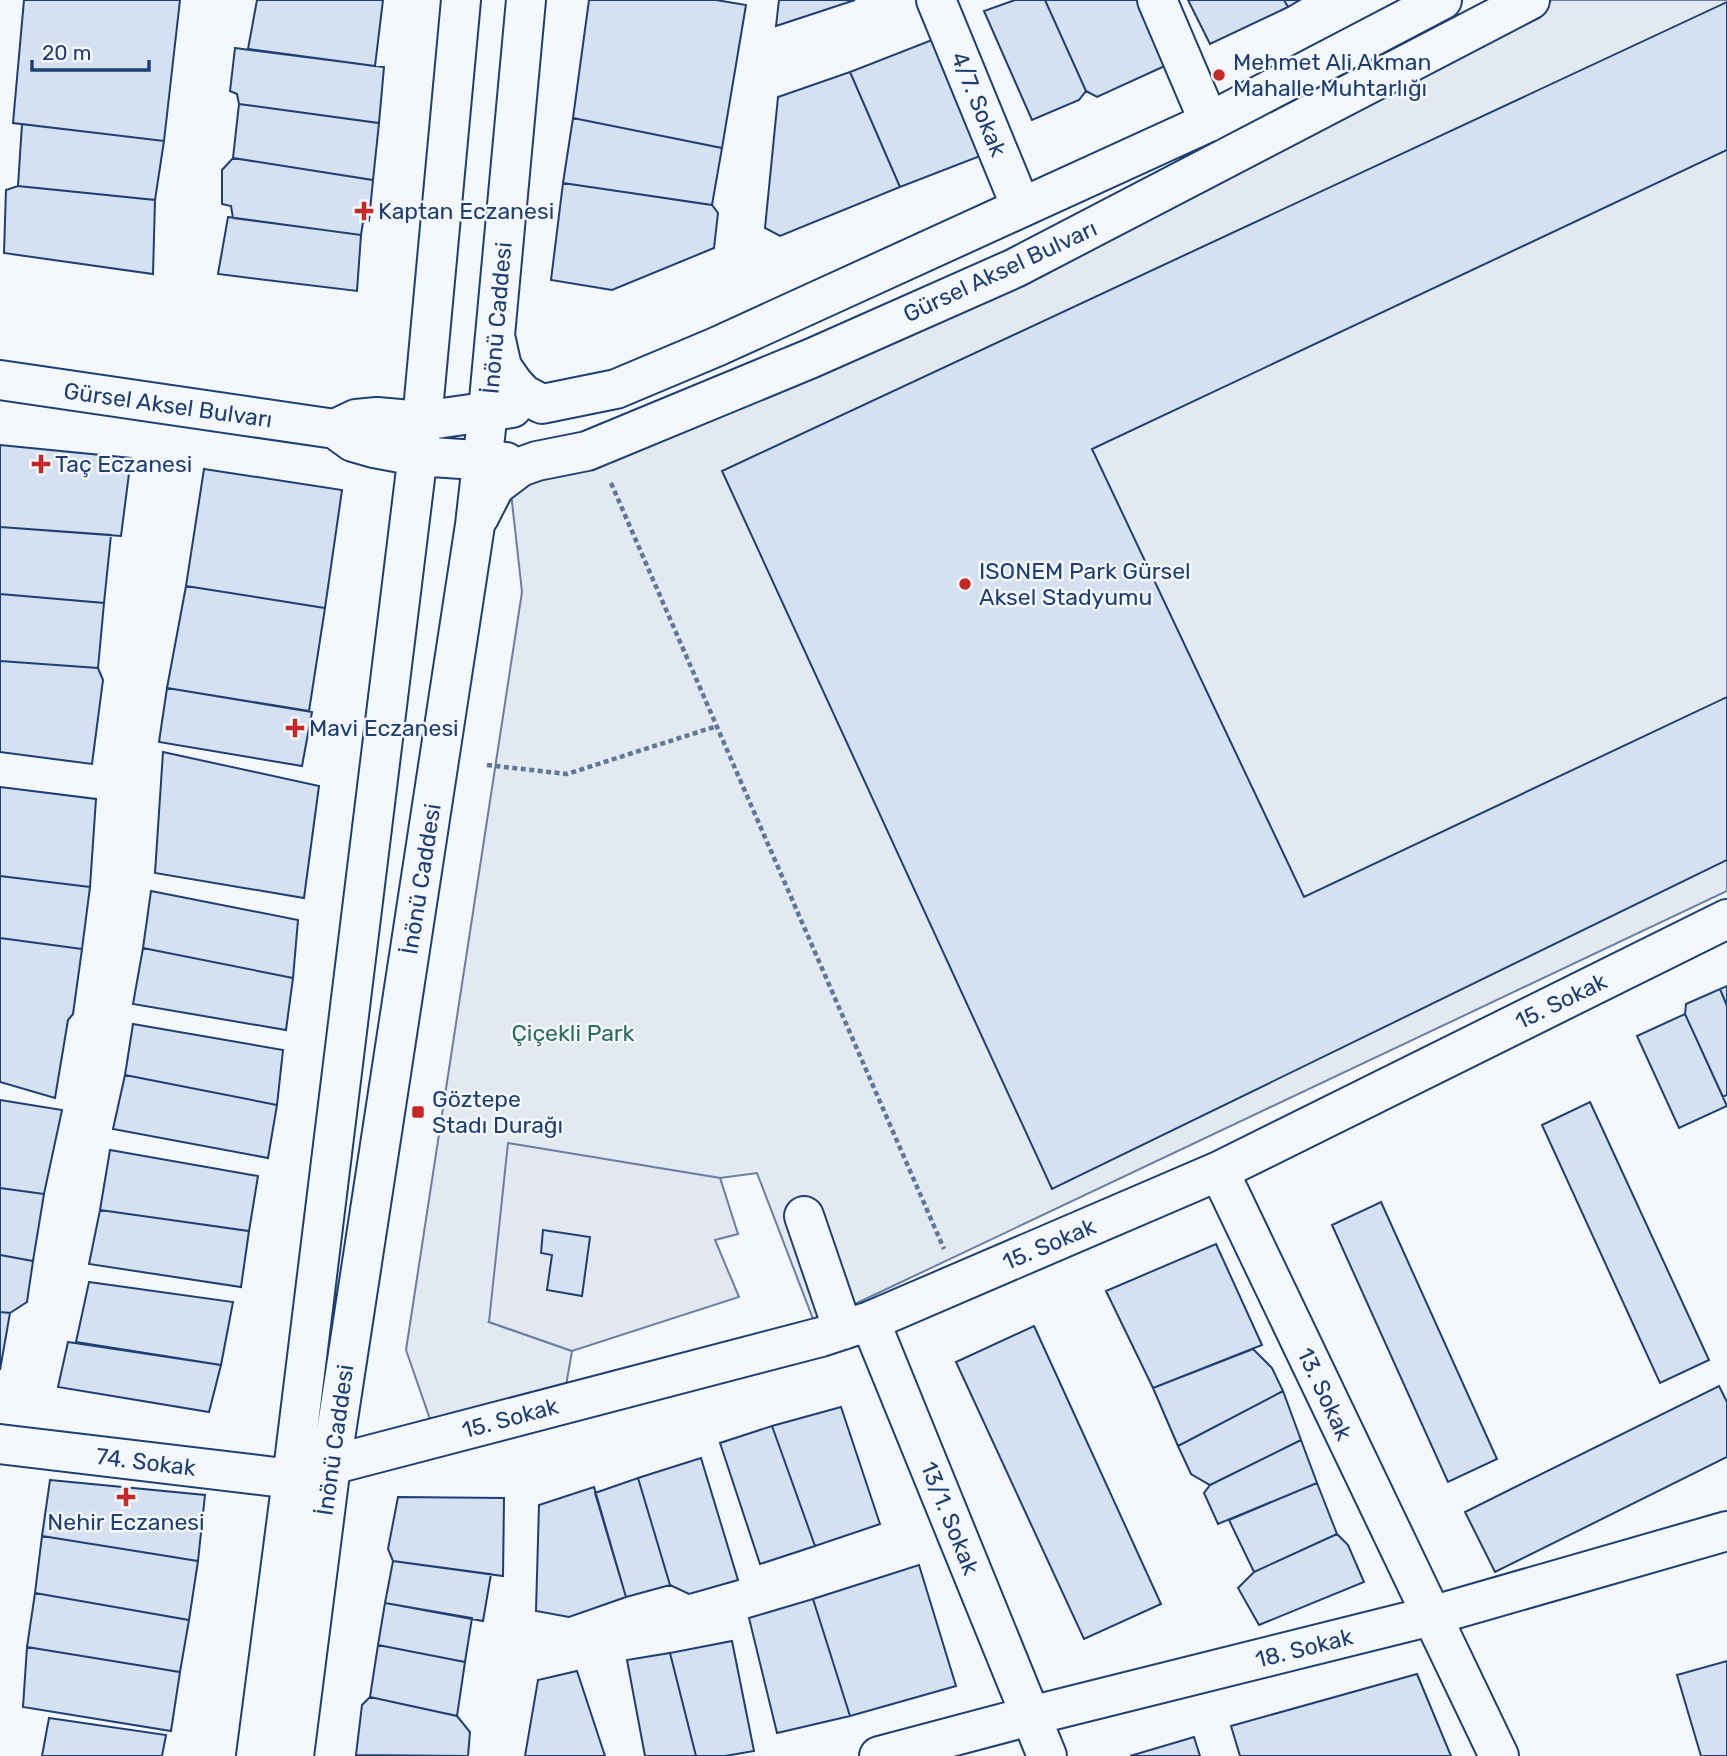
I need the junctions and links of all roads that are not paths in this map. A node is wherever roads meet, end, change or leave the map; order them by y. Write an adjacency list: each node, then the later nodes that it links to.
1 (461, 0): 13 (main road, İnönü Caddesi)
2 (526, 0): 9 (main road, İnönü Caddesi)
3 (936, 0): 8 (main road, 4/7. Sokak)
4 (1157, 0): 7 (main road)
5 (1530, 0): 15 (main road, Gürsel Aksel Bulvarı)
6 (1420, 5): 7 (main road)
7 (1209, 122): 8 (main road)
8 (1021, 207): 11 (main road)
9 (496, 333): 11 (main road); 12 (main road, İnönü Caddesi)
10 (0, 380): 13 (main road, Gürsel Aksel Bulvarı)
11 (542, 404): 12 (main road)
12 (488, 411): 13 (main road); 14 (main road, İnönü Caddesi)
13 (420, 438): 14 (main road); 23 (main road, İnönü Caddesi)
14 (482, 461): 15 (main road); 16 (main road, İnönü Caddesi)
15 (531, 463): 16 (main road, Gürsel Aksel Bulvarı)
16 (475, 525): 22 (main road, İnönü Caddesi)
17 (1727, 919): 18 (main road, 15. Sokak)
18 (1219, 1171): 20 (main road, 15. Sokak); 25 (main road, 13. Sokak)
19 (804, 1216): 20 (main road, 13/1. Sokak)
20 (857, 1325): 22 (main road, 15. Sokak); 26 (main road, 13/1. Sokak)
21 (0, 1444): 23 (main road, 74. Sokak)
22 (331, 1465): 28 (main road, İnönü Caddesi)
23 (292, 1479): 27 (main road, İnönü Caddesi)
24 (1727, 1531): 25 (main road, 18. Sokak)
25 (1431, 1616): 26 (main road, 18. Sokak); 31 (main road, 13. Sokak)
26 (1030, 1716): 29 (main road, 18. Sokak); 30 (main road, 13/1. Sokak)
27 (256, 1756)
28 (294, 1756)
29 (879, 1756)
30 (1047, 1756)
31 (1499, 1756)

